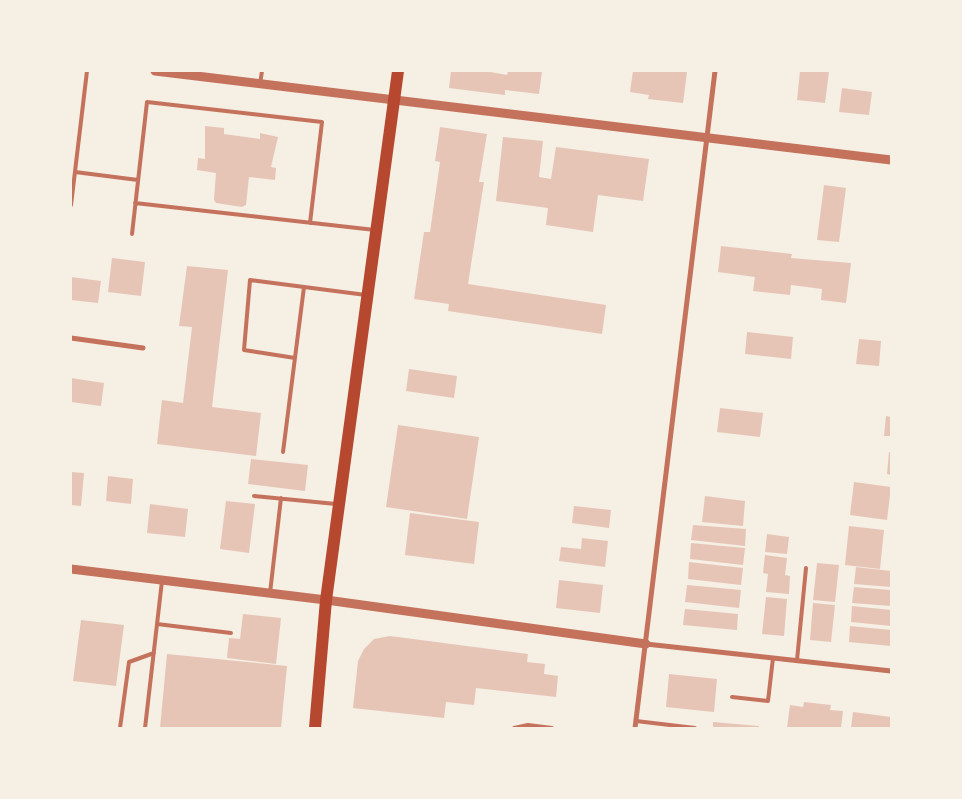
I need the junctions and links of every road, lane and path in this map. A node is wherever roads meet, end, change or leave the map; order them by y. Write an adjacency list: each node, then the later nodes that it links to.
1 (86, 71): 10 (lane)
2 (155, 71): 6 (street)
3 (262, 71): 6 (lane)
4 (398, 71): 7 (main road)
5 (716, 71): 8 (street)
6 (260, 84): 7 (street)
7 (394, 100): 8 (street); 15 (main road)
8 (707, 137): 9 (street); 33 (street)
9 (891, 160)
10 (75, 172): 11 (lane); 13 (lane)
11 (138, 180): 12 (lane); 14 (lane)
12 (135, 203): 14 (lane); 16 (lane)
13 (71, 205)
14 (310, 223): 15 (lane)
15 (377, 230): 18 (main road)
16 (132, 234)
17 (304, 287): 18 (lane); 21 (lane); 21 (lane)
18 (368, 295): 25 (main road)
19 (71, 338): 20 (street)
20 (142, 348)
21 (295, 358): 22 (lane)
22 (283, 452)
23 (254, 496): 24 (lane)
24 (280, 498): 25 (lane); 29 (lane)
25 (340, 504): 30 (main road)
26 (806, 568): 36 (lane)
27 (71, 570): 28 (street)
28 (162, 580): 29 (street); 31 (lane)
29 (270, 594): 30 (street)
30 (326, 600): 33 (street); 42 (main road)
31 (157, 624): 32 (lane); 34 (lane)
32 (231, 632)
33 (646, 644): 35 (street); 39 (street)
34 (154, 654): 40 (lane); 41 (lane)
35 (773, 658): 36 (street); 38 (lane)
36 (797, 660): 37 (street)
37 (891, 671)
38 (732, 697)
39 (636, 721): 45 (street); 46 (lane)
40 (120, 728)
41 (145, 728)
42 (315, 728)
43 (514, 728): 44 (lane)
44 (552, 728)
45 (635, 728)
46 (695, 728)

